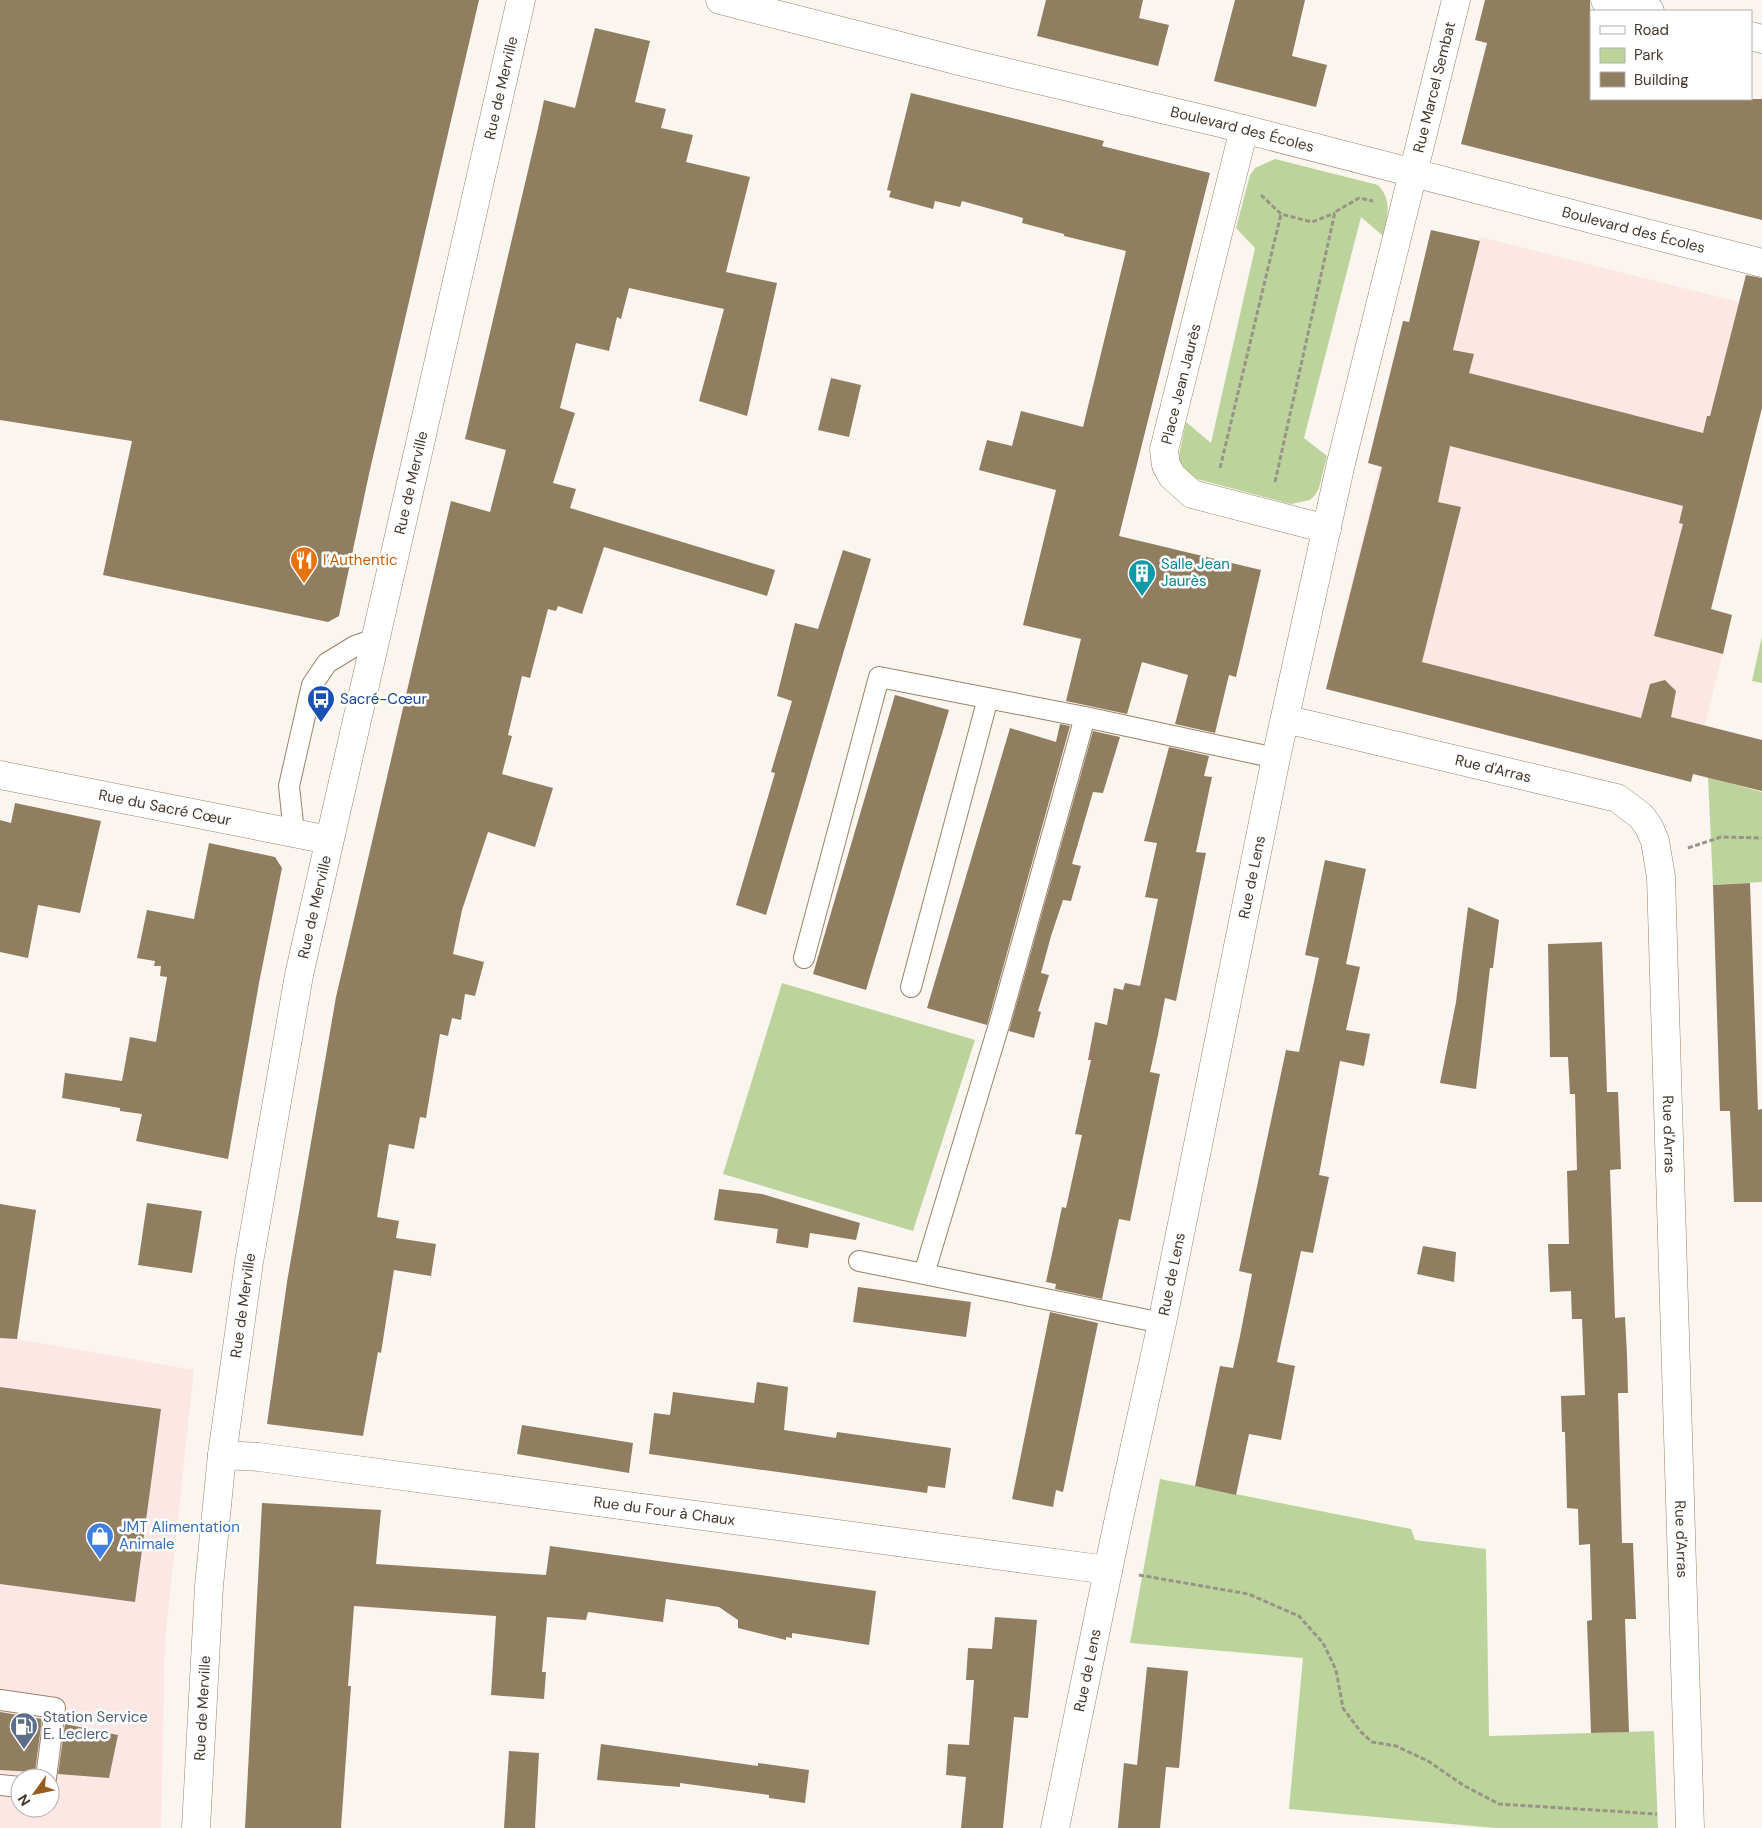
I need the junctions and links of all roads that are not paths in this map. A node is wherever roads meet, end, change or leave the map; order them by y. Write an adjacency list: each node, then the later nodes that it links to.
1 (522, 0): 10 (street, Rue de Merville)
2 (720, 0): 6 (street, Boulevard des Écoles)
3 (1456, 0): 7 (street, Rue Marcel Sembat)
4 (1605, 0): 5 (street)
5 (1646, 10)
6 (1244, 129): 7 (street, Boulevard des Écoles); 9 (street, Place Jean Jaurès)
7 (1412, 173): 8 (street, Boulevard des Écoles); 9 (street)
8 (1762, 263)
9 (1327, 529): 13 (street)
10 (375, 640): 16 (lane); 17 (street, Rue de Merville)
11 (988, 698): 12 (lane); 18 (lane); 19 (lane)
12 (1086, 717): 14 (lane); 21 (lane)
13 (1285, 718): 14 (street, Rue de Lens); 27 (street, Rue d'Arras)
14 (1276, 758): 22 (street, Rue de Lens)
15 (0, 775): 16 (street, Rue du Sacré Cœur)
16 (294, 833): 17 (street, Rue du Sacré Cœur)
17 (329, 840): 23 (street, Rue de Merville)
18 (804, 958)
19 (911, 988)
20 (858, 1261): 21 (lane)
21 (924, 1274): 22 (lane)
22 (1162, 1323): 24 (street, Rue de Lens)
23 (222, 1455): 24 (street, Rue du Four à Chaux); 28 (street, Rue de Merville)
24 (1108, 1570): 29 (street, Rue de Lens)
25 (0, 1700): 26 (lane)
26 (47, 1768)
27 (1690, 1822)
28 (196, 1828)
29 (1055, 1828)

